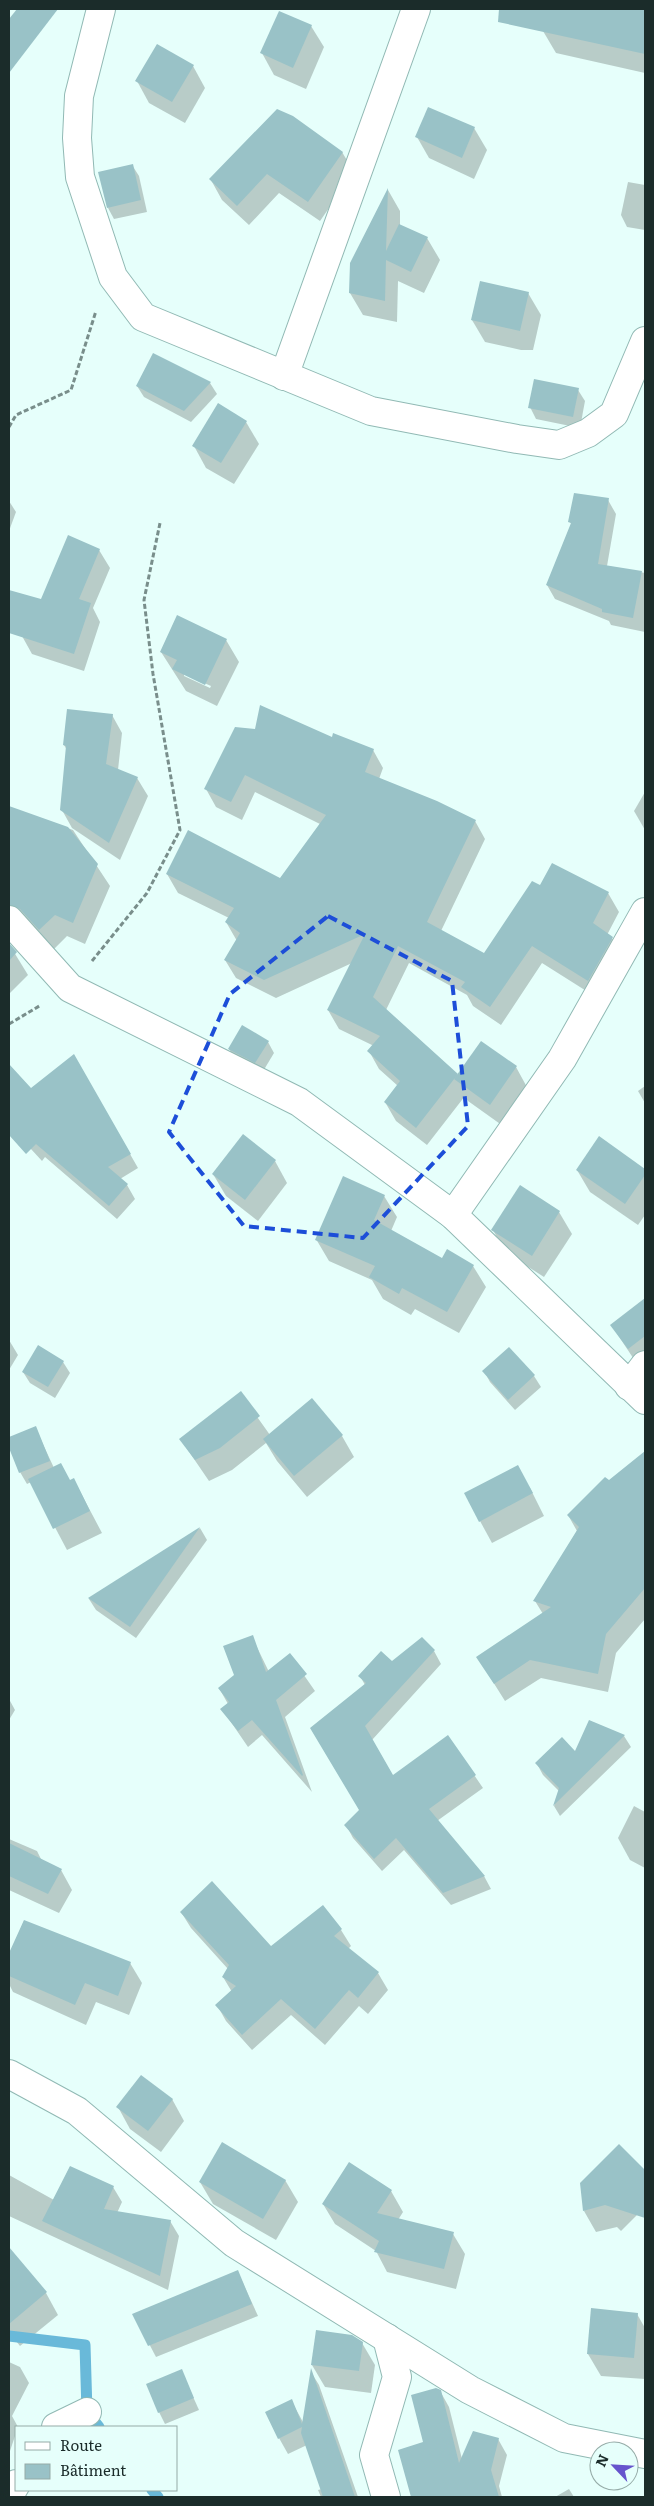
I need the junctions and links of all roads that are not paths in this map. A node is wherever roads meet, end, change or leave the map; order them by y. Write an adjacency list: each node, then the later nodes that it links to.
1 (101, 9): 4 (street)
2 (416, 9): 4 (street)
3 (645, 341): 4 (street)
4 (284, 376)
5 (645, 912): 7 (street)
6 (9, 920): 7 (street)
7 (453, 1215): 8 (street)
8 (640, 1384)
9 (9, 2074): 10 (street)
10 (386, 2338): 13 (street); 14 (street)
11 (86, 2412): 12 (street)
12 (58, 2426)
13 (645, 2454)
14 (386, 2497)

